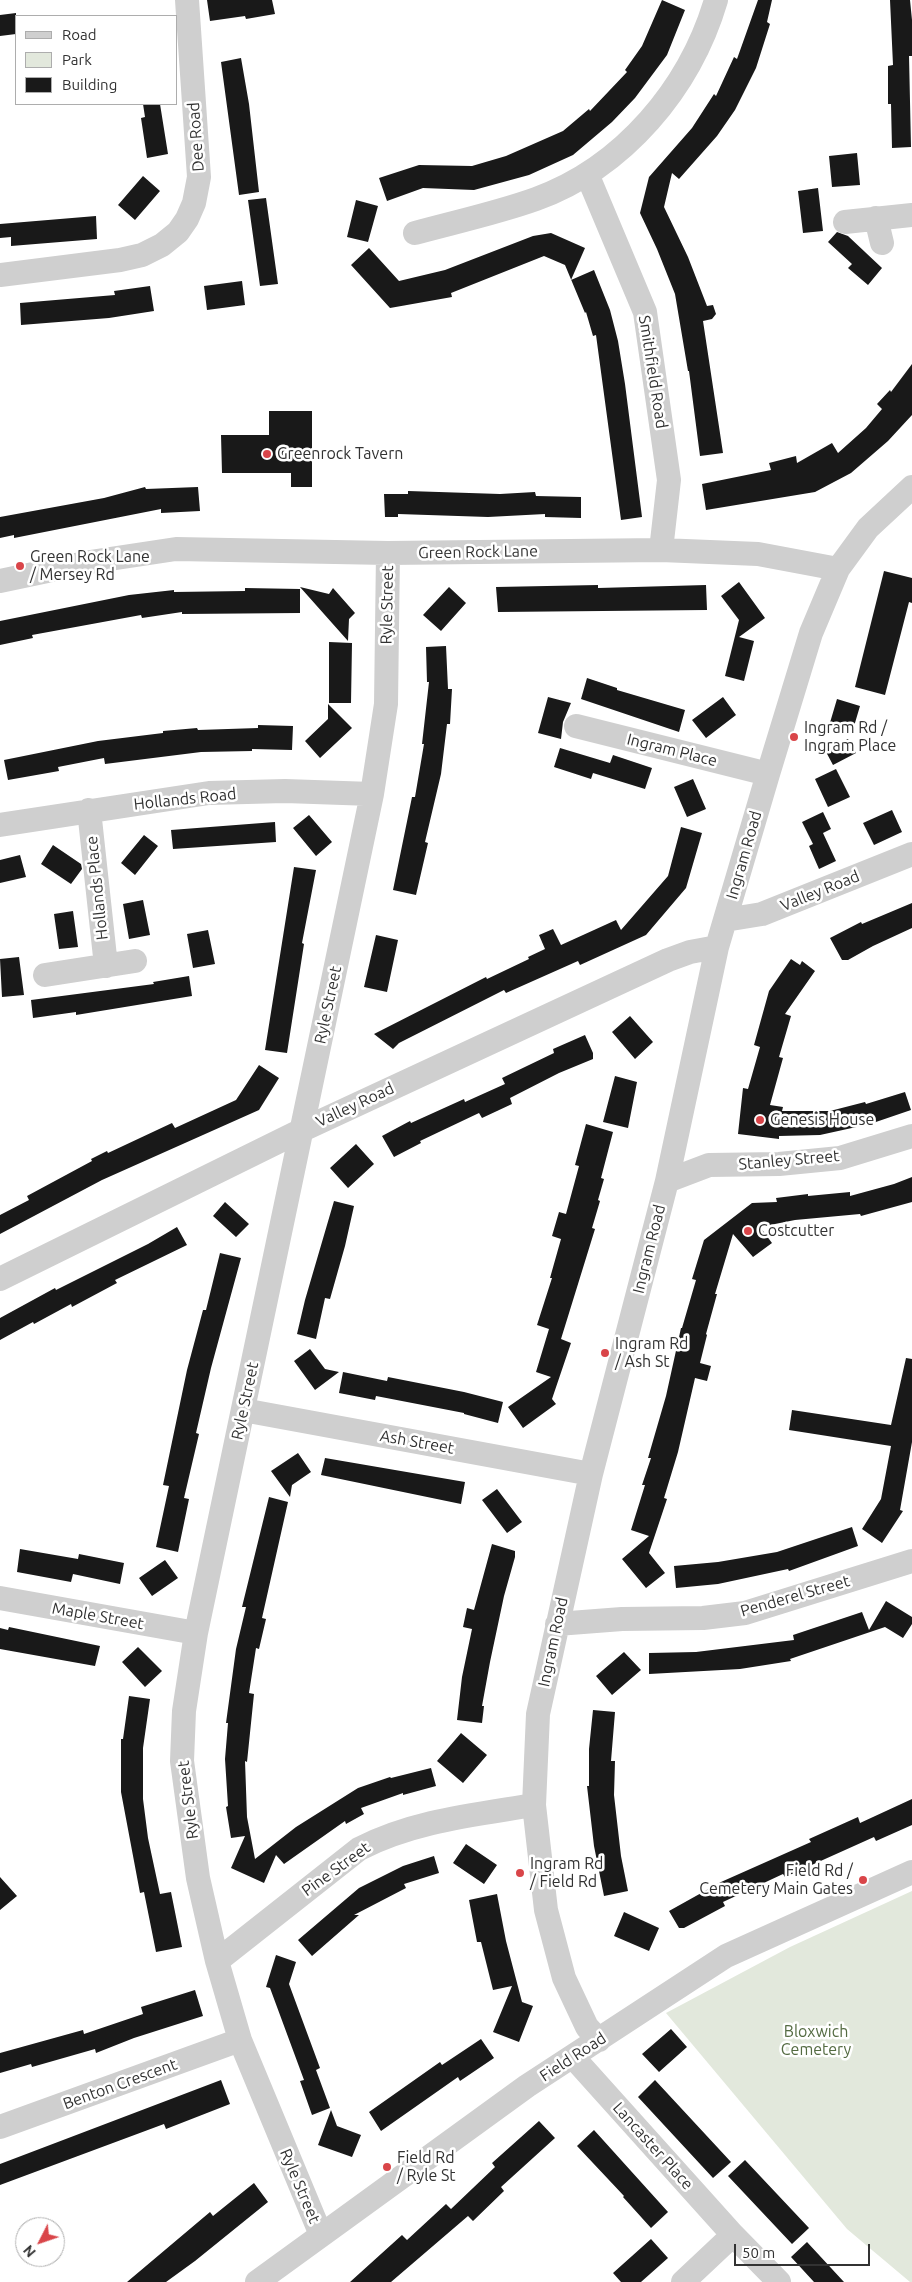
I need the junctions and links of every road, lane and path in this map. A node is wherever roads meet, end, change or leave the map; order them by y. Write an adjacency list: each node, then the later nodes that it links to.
1 (187, 0): 9 (street, Dee Road)
2 (716, 0): 3 (street)
3 (587, 174): 7 (street); 11 (street, Smithfield Road)
4 (912, 215): 5 (street)
5 (876, 218): 6 (street); 8 (street)
6 (845, 222)
7 (415, 234)
8 (882, 243)
9 (0, 274)
10 (907, 498): 13 (street, Ingram Road)
11 (661, 550): 12 (street, Green Rock Lane); 13 (street, Green Rock Lane)
12 (388, 553): 14 (street, Green Rock Lane); 17 (street, Ryle Street)
13 (838, 569): 16 (street, Ingram Road)
14 (0, 581)
15 (576, 726): 16 (street, Ingram Place)
16 (768, 774): 21 (street, Ingram Road)
17 (372, 794): 18 (street, Hollands Road); 26 (street, Ryle Street)
18 (89, 810): 19 (street, Hollands Road); 24 (street, Hollands Place)
19 (0, 825)
20 (912, 854): 21 (street, Valley Road)
21 (725, 920): 22 (street, Ingram Road)
22 (717, 947): 26 (street, Valley Road); 28 (street, Ingram Road)
23 (135, 961): 24 (street)
24 (106, 966): 25 (street)
25 (45, 975)
26 (302, 1130): 29 (street, Valley Road); 30 (street, Ryle Street)
27 (912, 1136): 28 (street, Stanley Street)
28 (667, 1181): 31 (street, Ingram Road)
29 (0, 1279)
30 (243, 1410): 31 (street, Ash Street); 35 (street, Ryle Street)
31 (591, 1474): 34 (street, Ingram Road)
32 (912, 1561): 34 (street, Penderel Street)
33 (0, 1598): 35 (street, Maple Street)
34 (557, 1624): 36 (street, Ingram Road)
35 (196, 1633): 38 (street, Ryle Street)
36 (534, 1805): 38 (street, Pine Street); 40 (street, Ingram Road)
37 (912, 1872): 40 (street, Field Road)
38 (217, 1961): 39 (street, Ryle Street)
39 (240, 2040): 42 (street, Benton Crescent); 43 (street, Ryle Street)
40 (599, 2040): 41 (street, Field Road)
41 (573, 2057): 43 (street, Field Road); 44 (street, Lancaster Place)
42 (0, 2126)
43 (321, 2235): 45 (street, Field Road)
44 (733, 2235): 46 (street); 47 (street, Lancaster Place)
45 (257, 2282)
46 (683, 2282)
47 (779, 2282)

